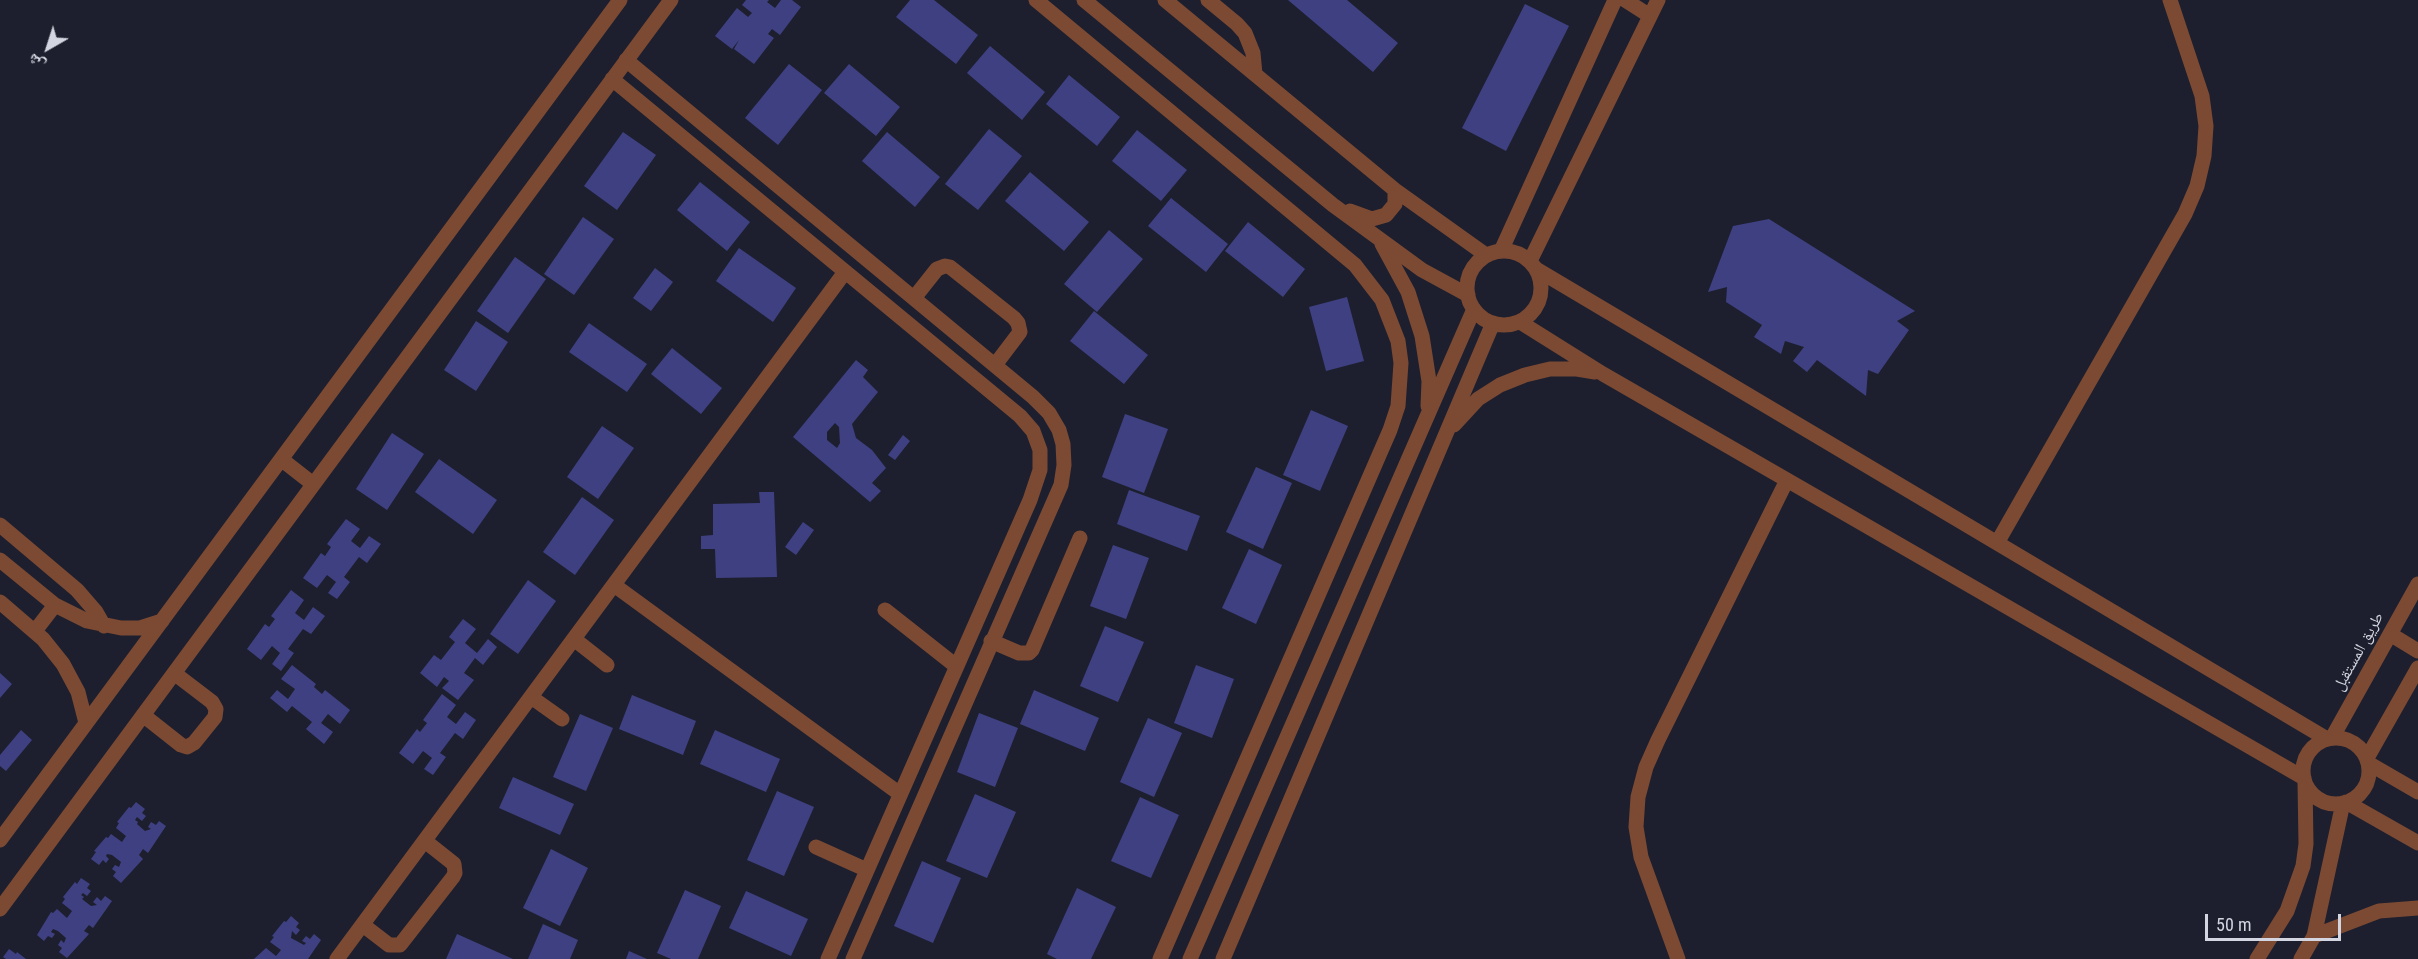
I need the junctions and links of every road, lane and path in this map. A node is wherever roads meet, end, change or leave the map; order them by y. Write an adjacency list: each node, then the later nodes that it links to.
1 (620, 0): 29 (street)
2 (670, 0): 12 (street)
3 (1036, 0): 76 (street)
4 (1084, 0): 16 (street)
5 (1165, 0): 13 (street)
6 (1208, 0): 13 (street)
7 (1615, 0): 18 (street)
8 (1625, 0): 11 (street)
9 (1658, 0): 11 (street)
10 (2170, 0): 34 (street)
11 (1650, 16): 19 (street)
12 (626, 60): 14 (street); 21 (street)
13 (1255, 74): 15 (street)
14 (612, 79): 20 (street); 31 (street)
15 (1395, 190): 16 (street); 18 (street)
16 (1333, 205): 17 (street)
17 (1380, 239): 22 (street); 27 (street)
18 (1494, 253): 19 (street); 22 (street)
19 (1533, 265): 23 (street); 34 (street)
20 (845, 272): 39 (street); 51 (street)
21 (914, 298): 25 (street); 25 (street)
22 (1471, 302): 24 (street); 27 (street)
23 (1520, 322): 24 (street); 26 (street)
24 (1493, 323): 28 (street)
25 (995, 365): 48 (street)
26 (1603, 374): 28 (street); 30 (street)
27 (1428, 414): 35 (street)
28 (1444, 440): 37 (street)
29 (281, 459): 31 (street); 43 (street)
30 (1787, 480): 60 (street); 79 (street)
31 (314, 484): 53 (street)
32 (0, 525): 44 (street)
33 (1080, 538): 48 (street)
34 (1997, 543): 58 (street)
35 (1365, 559): 37 (street); 77 (street)
36 (0, 560): 41 (street)
37 (1388, 570): 78 (street)
38 (2418, 584): 46 (street, طريق المستقبل)
39 (614, 585): 47 (street); 62 (street)
40 (0, 602): 45 (street)
41 (55, 605): 44 (street); 45 (street)
42 (885, 610): 51 (street)
43 (162, 621): 44 (street); 57 (street)
44 (104, 626)
45 (35, 631): 57 (street)
46 (2390, 634): 49 (street); 58 (street, طريق المستقبل)
47 (574, 639): 50 (street); 54 (street)
48 (991, 641): 75 (street)
49 (2418, 651)
50 (607, 666)
51 (956, 666): 62 (street)
52 (2418, 668): 59 (street)
53 (174, 673): 55 (street); 55 (street)
54 (531, 697): 56 (street); 65 (street)
55 (143, 715): 70 (street)
56 (562, 719)
57 (87, 723): 64 (street)
58 (2330, 739): 59 (street); 60 (street)
59 (2367, 761): 61 (street); 63 (street)
60 (2305, 780): 63 (street); 80 (street)
61 (2418, 792)
62 (900, 794): 68 (street)
63 (2344, 803): 66 (street); 72 (street)
64 (0, 840)
65 (425, 841): 71 (street); 71 (street)
66 (2418, 843)
67 (816, 846): 68 (street)
68 (867, 870): 74 (street)
69 (2418, 908): 72 (street)
70 (0, 909)
71 (363, 925): 73 (street)
72 (2314, 936): 81 (street)
73 (337, 959)
74 (828, 959)
75 (853, 959)
76 (1160, 959)
77 (1190, 959)
78 (1223, 959)
79 (1678, 959)
80 (2257, 959)
81 (2301, 959)

